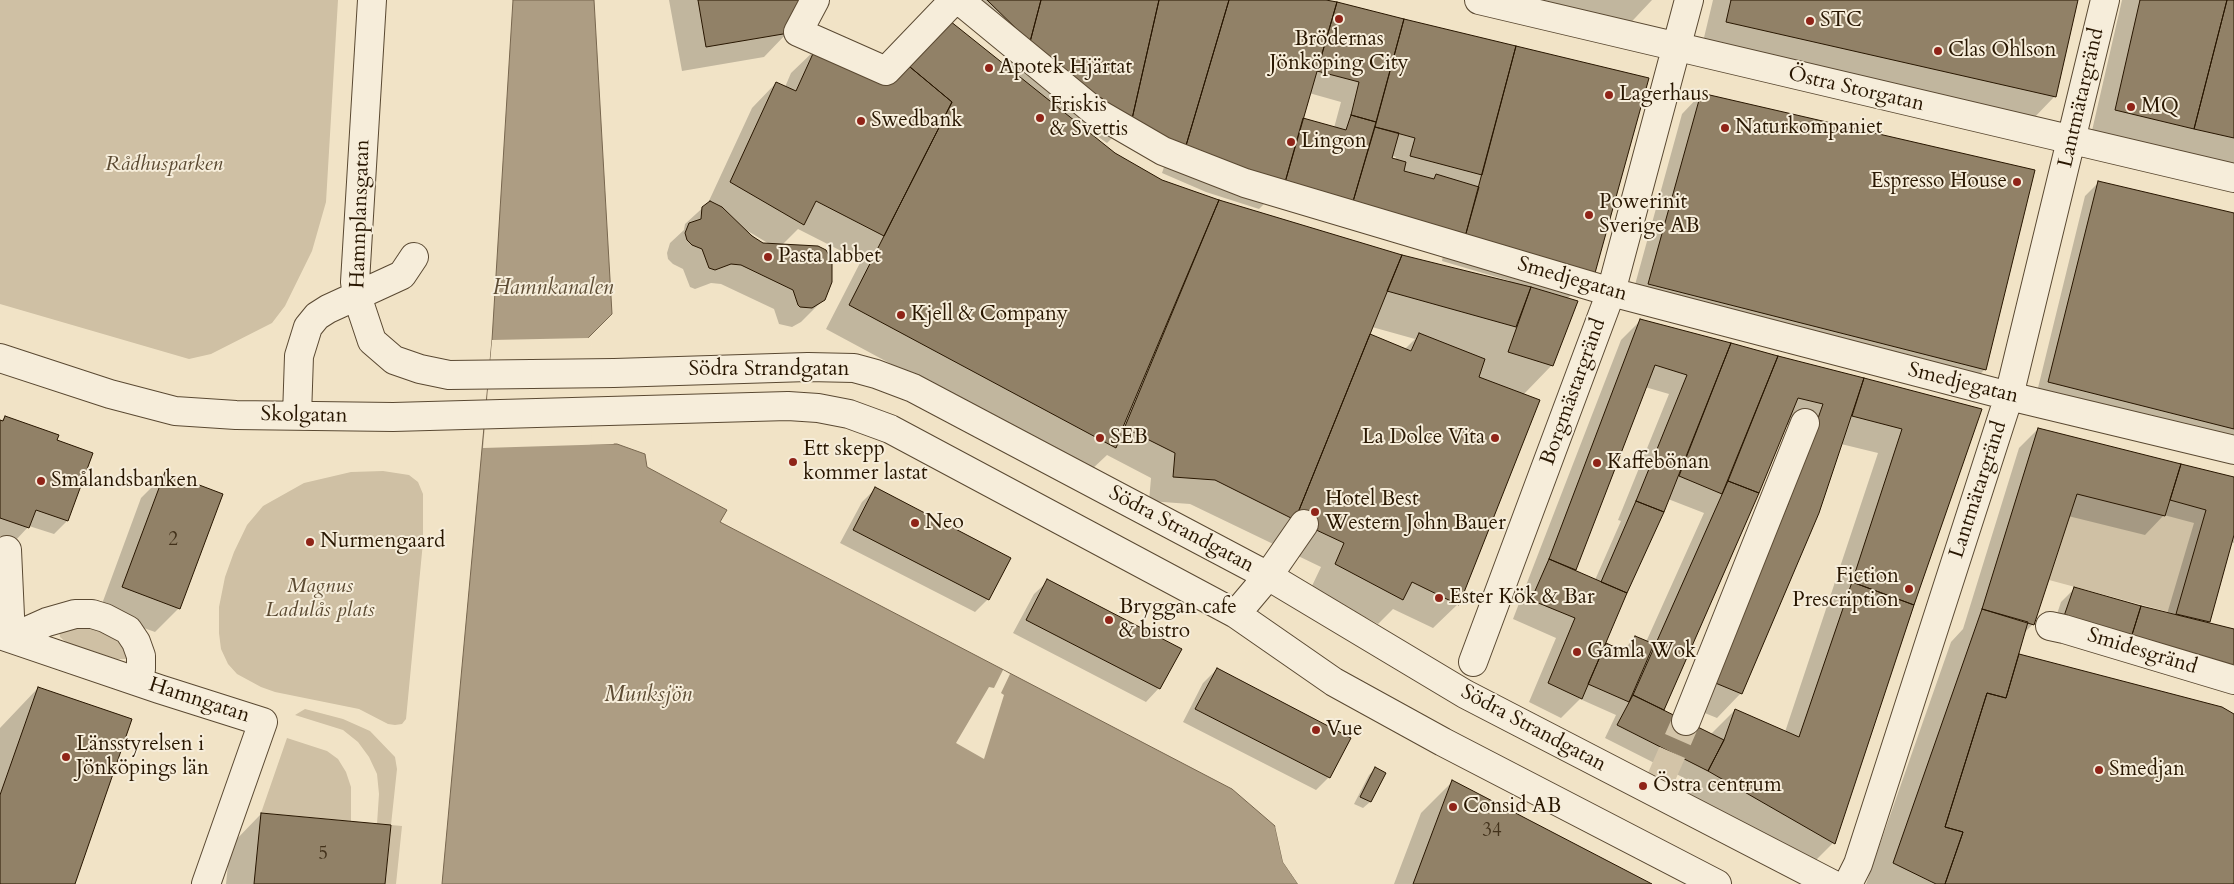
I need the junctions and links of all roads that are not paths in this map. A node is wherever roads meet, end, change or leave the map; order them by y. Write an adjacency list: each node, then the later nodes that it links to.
1 (372, 0): 13 (street, Hamnplansgatan)
2 (814, 0): 3 (street)
3 (954, 0)
4 (959, 0): 12 (street, Smedjegatan)
5 (1479, 0): 8 (street, Östra Storgatan)
6 (1689, 0): 8 (street, Borgmästargränd)
7 (2105, 0): 9 (street, Lantmätargränd)
8 (1676, 48): 9 (street, Östra Storgatan); 12 (street, Borgmästargränd)
9 (2072, 140): 10 (street, Östra Storgatan); 16 (street, Lantmätargränd)
10 (2234, 178)
11 (414, 257): 13 (street)
12 (1611, 292): 16 (street, Smedjegatan); 27 (street, Borgmästargränd)
13 (357, 296): 15 (street, Hamnplansgatan); 18 (street)
14 (0, 358): 18 (street, Skolgatan)
15 (478, 375): 23 (street, Södra Strandgatan)
16 (2009, 396): 20 (street, Smedjegatan); 34 (street, Lantmätargränd)
17 (615, 411): 18 (street, Skolgatan); 24 (street, Södra Strandgatan)
18 (297, 416)
19 (1805, 423): 30 (street)
20 (2234, 450)
21 (1304, 524): 23 (street)
22 (7, 550): 26 (street)
23 (1268, 576): 24 (street); 33 (street, Södra Strandgatan)
24 (1236, 614): 32 (street, Södra Strandgatan)
25 (2050, 626): 28 (street, Smidesgränd)
26 (6, 636): 29 (street, Hamngatan); 29 (street)
27 (1473, 662)
28 (2234, 680)
29 (138, 681): 31 (street, Hamngatan)
30 (1686, 721)
31 (206, 884)
32 (1717, 884)
33 (1832, 884)
34 (1848, 884)

